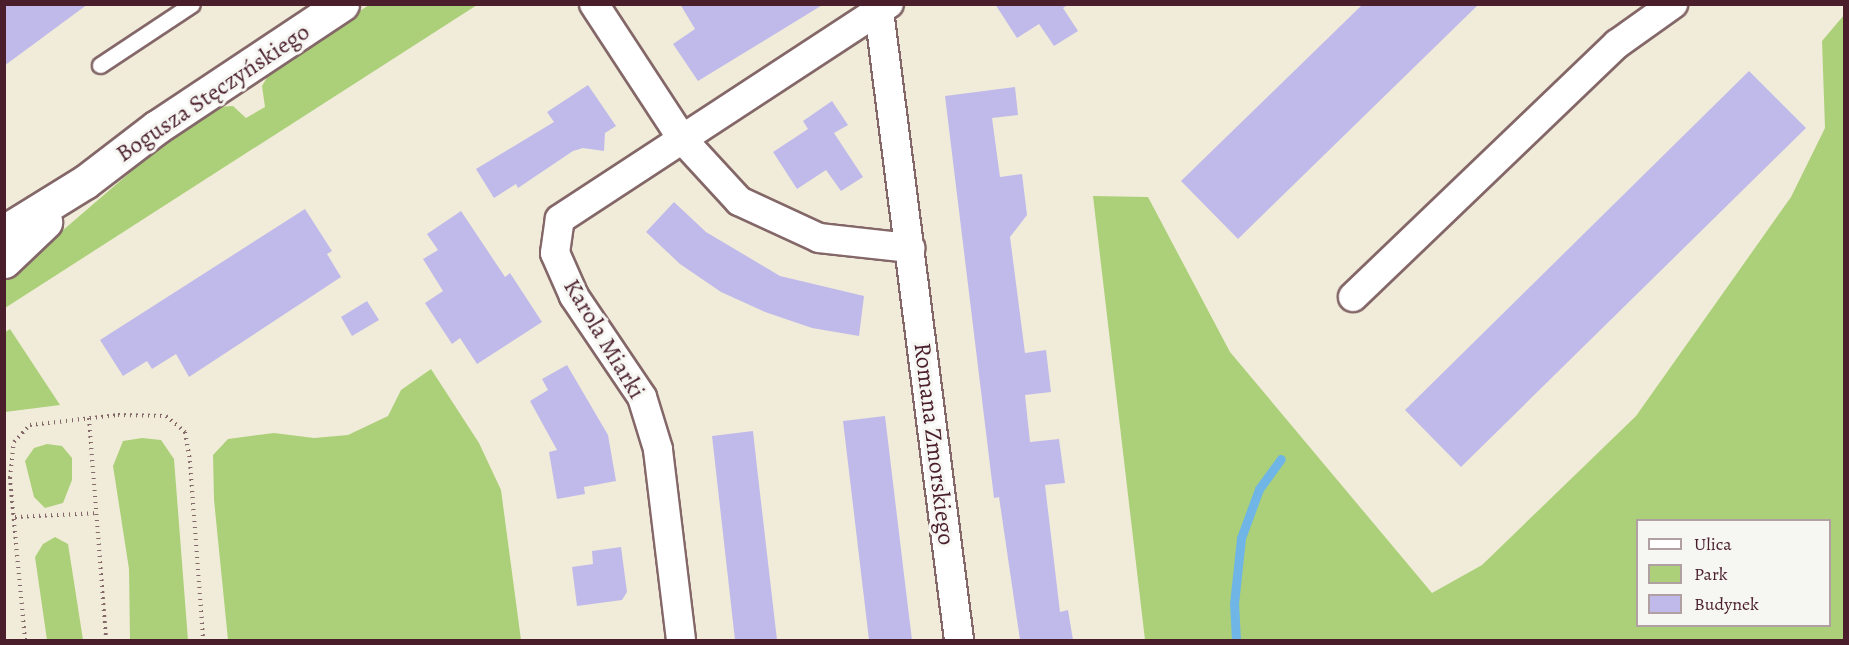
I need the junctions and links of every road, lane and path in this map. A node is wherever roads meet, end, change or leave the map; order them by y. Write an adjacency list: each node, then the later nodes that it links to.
1 (192, 4): 6 (lane)
2 (342, 4): 8 (street, Bogusza Stęczyńskiego)
3 (594, 4): 7 (street)
4 (1673, 4): 12 (street)
5 (884, 8): 7 (street, Romana Zmorskiego); 10 (street, Romana Zmorskiego)
6 (100, 65)
7 (683, 140): 10 (street); 19 (street, Karola Miarki)
8 (85, 182): 9 (street, Bogusza Stęczyńskiego); 11 (street, Bogusza Stęczyńskiego)
9 (4, 232)
10 (910, 248): 20 (street, Romana Zmorskiego)
11 (4, 261)
12 (1353, 297)
13 (89, 418): 14 (path); 15 (path); 18 (path)
14 (98, 513): 15 (path); 17 (path)
15 (15, 517): 16 (path)
16 (25, 640)
17 (106, 640)
18 (203, 640)
19 (681, 640)
20 (959, 640)

